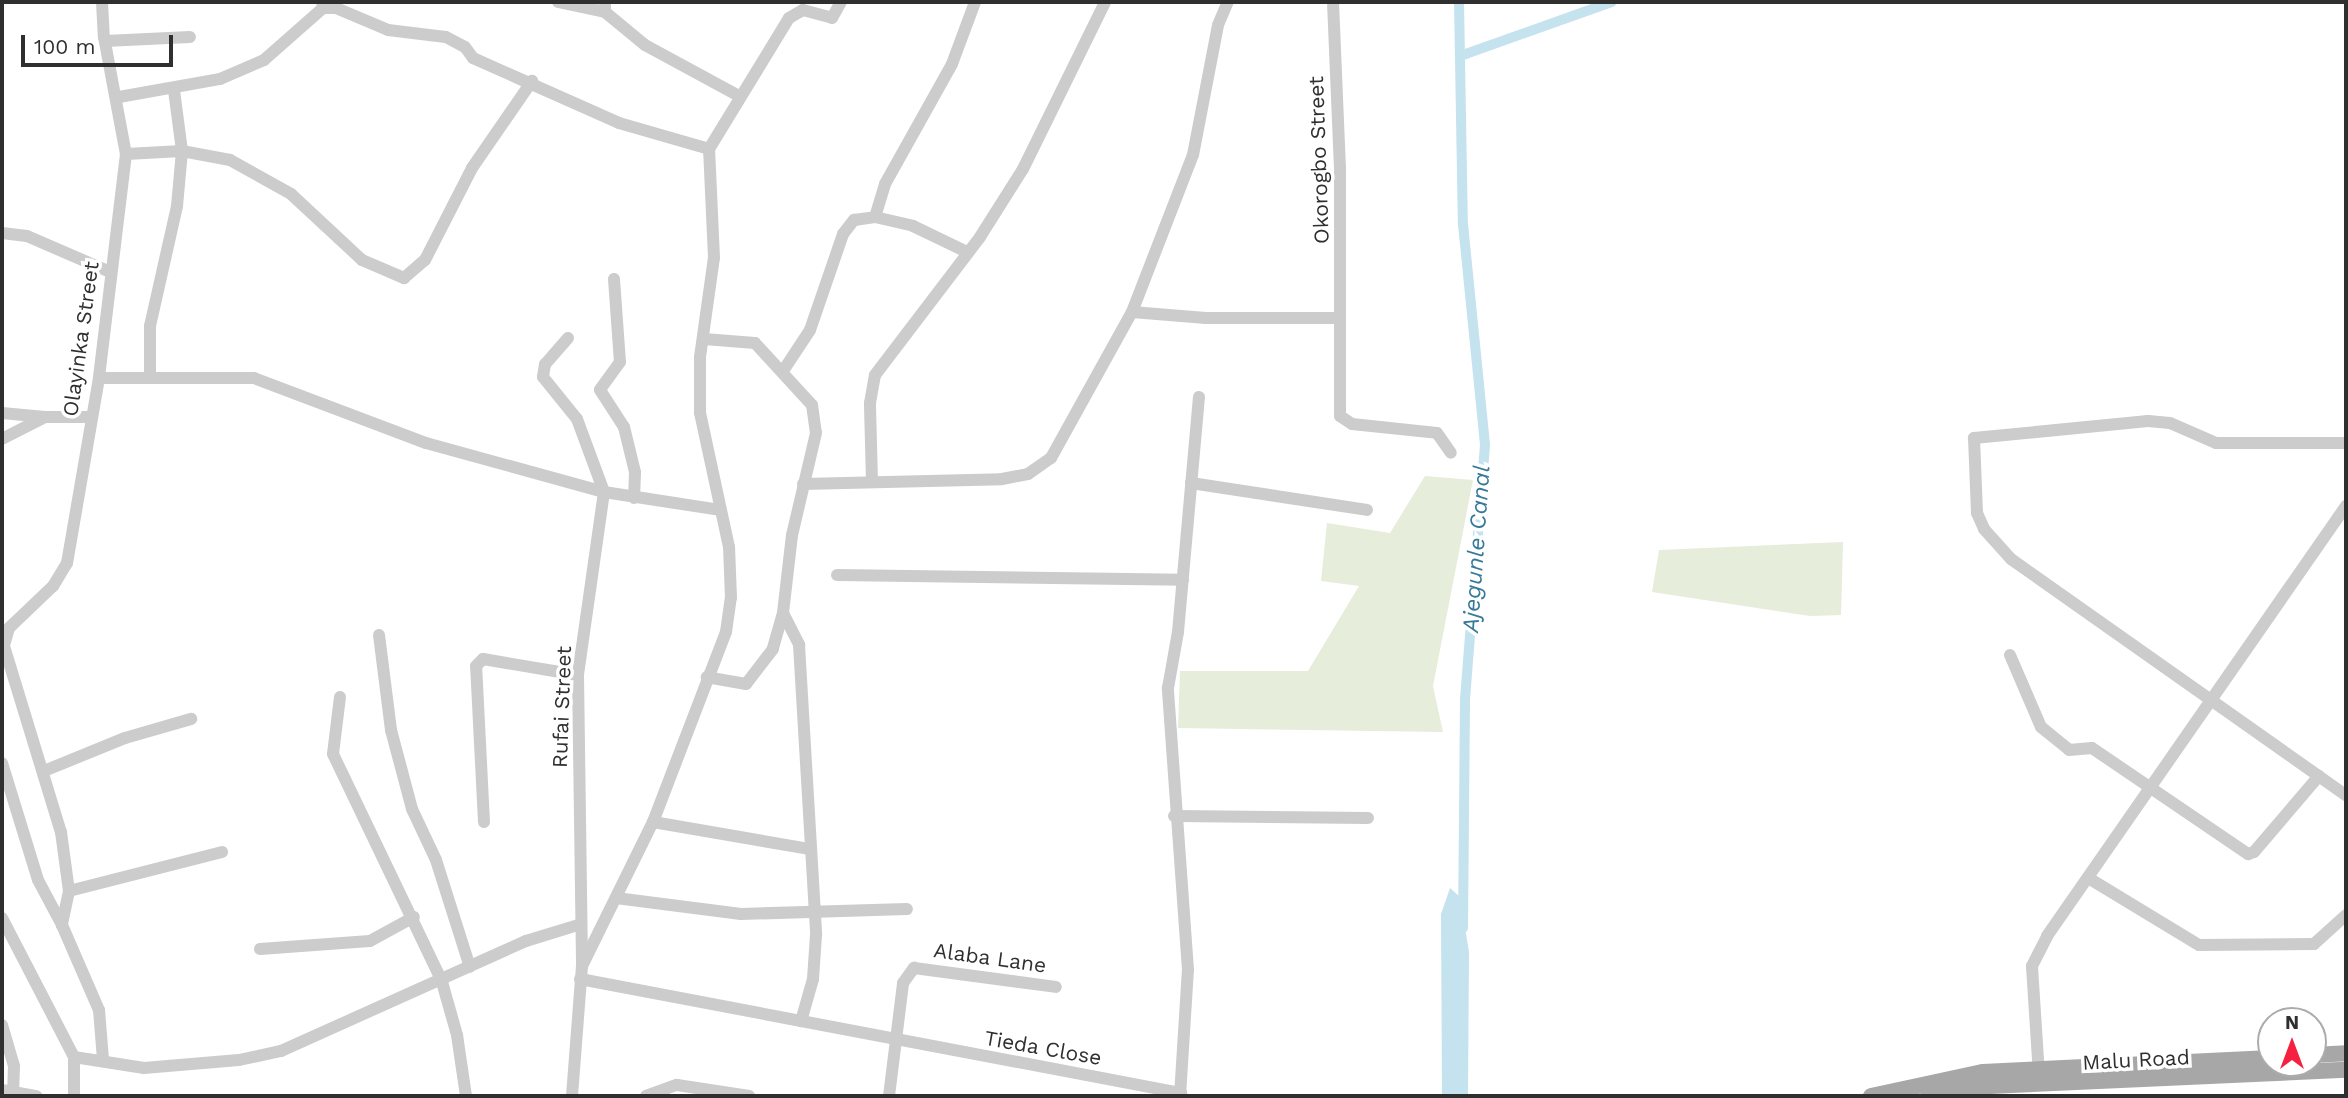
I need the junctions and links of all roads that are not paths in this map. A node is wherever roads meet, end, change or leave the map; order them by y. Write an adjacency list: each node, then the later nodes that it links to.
1 (102, 2): 11 (street, Olayinka Street)
2 (558, 2): 9 (street)
3 (841, 2): 14 (street)
4 (975, 2): 19 (street)
5 (1105, 2): 21 (street)
6 (1228, 2): 24 (street)
7 (1333, 2): 25 (street, Okorogbo Street)
8 (322, 5): 12 (street); 13 (street)
9 (605, 7): 14 (street)
10 (190, 37): 11 (street)
11 (104, 39): 15 (street, Olayinka Street)
12 (532, 81): 16 (street); 17 (street)
13 (174, 90): 15 (street); 17 (street)
14 (739, 96): 16 (street)
15 (119, 97): 18 (street, Olayinka Street)
16 (709, 149): 27 (street)
17 (181, 151): 18 (street); 29 (street)
18 (126, 154): 22 (street, Olayinka Street)
19 (875, 217): 21 (street); 28 (street)
20 (2, 233): 22 (street)
21 (965, 251): 38 (street)
22 (110, 272): 30 (street, Olayinka Street)
23 (614, 279): 42 (street)
24 (1132, 312): 25 (street); 38 (street)
25 (1339, 318): 37 (street, Okorogbo Street)
26 (568, 338): 41 (street)
27 (704, 339): 28 (street); 44 (street)
28 (783, 371): 40 (street)
29 (150, 375): 30 (street); 41 (street)
30 (99, 378): 33 (street, Olayinka Street)
31 (1199, 397): 39 (street)
32 (2, 414): 34 (street)
33 (89, 416): 34 (street); 57 (street, Olayinka Street)
34 (45, 417): 35 (street)
35 (2, 439)
36 (2346, 443): 54 (street)
37 (1451, 453)
38 (872, 482): 40 (street)
39 (1191, 483): 45 (street); 47 (street)
40 (803, 484): 48 (street)
41 (604, 492): 42 (street); 51 (street, Rufai Street)
42 (634, 498): 44 (street)
43 (2346, 506): 54 (street)
44 (720, 510): 52 (street)
45 (1367, 510)
46 (837, 575): 47 (street)
47 (1183, 580): 61 (street)
48 (783, 613): 52 (street); 65 (street)
49 (379, 635): 78 (street)
50 (2010, 655): 59 (street)
51 (578, 675): 63 (street); 76 (street, Rufai Street)
52 (708, 677): 64 (street)
53 (340, 697): 73 (street)
54 (2212, 703): 58 (street); 59 (street)
55 (191, 719): 57 (street)
56 (2, 764): 75 (street)
57 (44, 771): 68 (street)
58 (2319, 776): 59 (street); 60 (street)
59 (2149, 789): 67 (street)
60 (2346, 795)
61 (1174, 816): 62 (street); 93 (street)
62 (1368, 818)
63 (484, 822)
64 (653, 822): 65 (street); 69 (street)
65 (809, 849): 71 (street)
66 (222, 852): 68 (street)
67 (2090, 879): 72 (street); 91 (street)
68 (69, 891): 75 (street)
69 (615, 898): 71 (street); 79 (street)
70 (907, 909): 71 (street)
71 (812, 912): 82 (street)
72 (2346, 915)
73 (414, 917): 77 (street); 80 (street)
74 (2, 918): 87 (street)
75 (62, 925): 89 (street)
76 (578, 925): 78 (street); 79 (street, Rufai Street)
77 (261, 949)
78 (470, 967): 80 (street)
79 (581, 972): 82 (street, Tieda Close); 97 (street)
80 (442, 982): 89 (street); 96 (street)
81 (1056, 986): 84 (street, Alaba Lane)
82 (801, 1021): 84 (street, Tieda Close)
83 (2, 1025): 92 (street)
84 (898, 1042): 93 (street, Tieda Close); 100 (street)
85 (2346, 1053): 86 (main road)
86 (2327, 1054)
87 (74, 1057): 89 (street); 95 (street)
88 (2257, 1059): 91 (main road, Malu Road)
89 (103, 1060)
90 (2346, 1070): 91 (main road, Malu Road)
91 (2038, 1077): 101 (main road, Malu Road); 102 (main road, Malu Road)
92 (7, 1091): 94 (street)
93 (1180, 1095)
94 (36, 1096)
95 (74, 1096)
96 (466, 1096)
97 (572, 1096)
98 (646, 1096): 99 (street)
99 (750, 1096)
100 (889, 1096)
101 (1871, 1096)
102 (1928, 1096)

